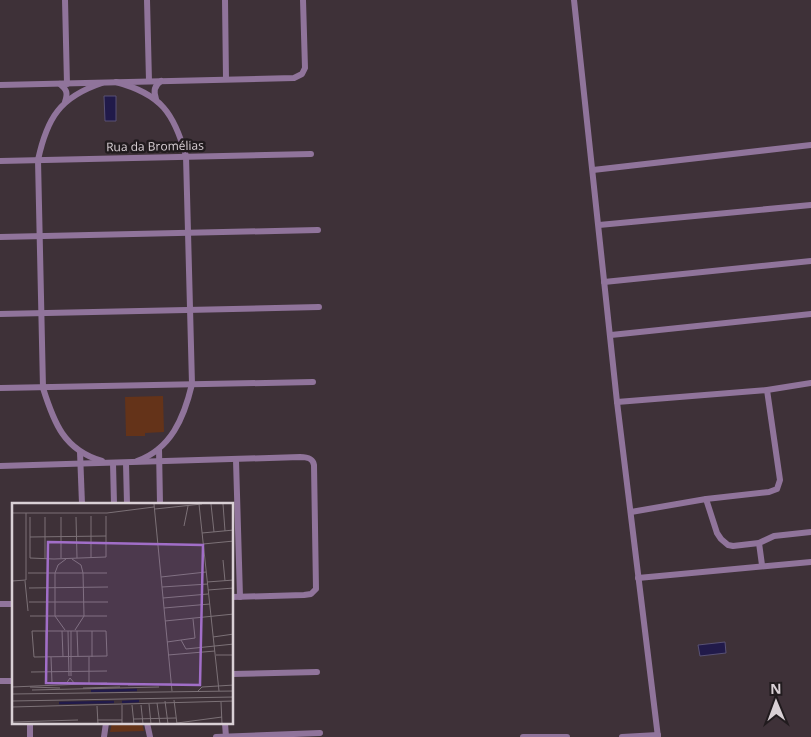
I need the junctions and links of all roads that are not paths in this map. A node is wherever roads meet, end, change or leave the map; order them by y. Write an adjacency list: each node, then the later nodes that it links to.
1 (66, 0): 11 (street)
2 (147, 0): 7 (street)
3 (225, 0): 6 (street)
4 (302, 0): 6 (street)
5 (574, 0): 20 (street)
6 (226, 79): 8 (street)
7 (149, 81): 8 (street); 9 (street)
8 (161, 81): 13 (street)
9 (116, 82): 10 (street); 13 (street)
10 (102, 83): 11 (street); 14 (street)
11 (64, 84): 12 (street); 14 (street)
12 (0, 85)
13 (156, 100): 17 (street)
14 (65, 103): 18 (street)
15 (811, 145): 20 (street)
16 (311, 154): 17 (street, Rua da Bromélias)
17 (186, 156): 18 (street, Rua da Bromélias); 24 (street)
18 (38, 160): 19 (street, Rua da Bromélias); 25 (street)
19 (0, 161)
20 (593, 170): 22 (street)
21 (811, 205): 22 (street)
22 (599, 225): 28 (street)
23 (318, 230): 24 (street)
24 (188, 233): 25 (street); 30 (street)
25 (39, 236): 26 (street); 31 (street)
26 (0, 237)
27 (811, 261): 28 (street)
28 (604, 282): 34 (street)
29 (319, 307): 30 (street)
30 (190, 310): 31 (street); 37 (street)
31 (40, 313): 32 (street); 39 (street)
32 (0, 314)
33 (811, 314): 34 (street)
34 (611, 335): 41 (street)
35 (313, 382): 37 (street)
36 (811, 383): 40 (street)
37 (192, 384): 39 (street); 42 (street)
38 (0, 388): 39 (street)
39 (43, 388): 43 (street)
40 (767, 390): 41 (street); 50 (street)
41 (617, 402): 55 (street)
42 (159, 449): 45 (street); 47 (street)
43 (80, 452): 46 (street); 48 (street)
44 (236, 460): 45 (street); 61 (street); 61 (street)
45 (159, 462): 47 (street); 54 (street)
46 (113, 463): 47 (street); 48 (street); 52 (street)
47 (126, 463): 53 (street)
48 (81, 464): 49 (street); 51 (street)
49 (0, 466)
50 (706, 499): 55 (street); 57 (street)
51 (82, 503)
52 (114, 503)
53 (127, 503)
54 (160, 503)
55 (631, 512): 60 (street)
56 (811, 532): 57 (street)
57 (759, 543): 59 (street)
58 (811, 562): 59 (street)
59 (762, 565): 60 (street)
60 (638, 578): 69 (street)
61 (236, 597)
62 (317, 672): 63 (street)
63 (234, 674)
64 (30, 724): 70 (street)
65 (106, 724): 71 (street)
66 (147, 724): 72 (street)
67 (225, 724): 74 (street)
68 (320, 733): 74 (street)
69 (658, 736): 77 (street)
70 (30, 737)
71 (104, 737)
72 (150, 737)
73 (216, 737): 74 (street)
74 (226, 737)
75 (523, 737): 76 (street)
76 (567, 737)
77 (622, 737)

